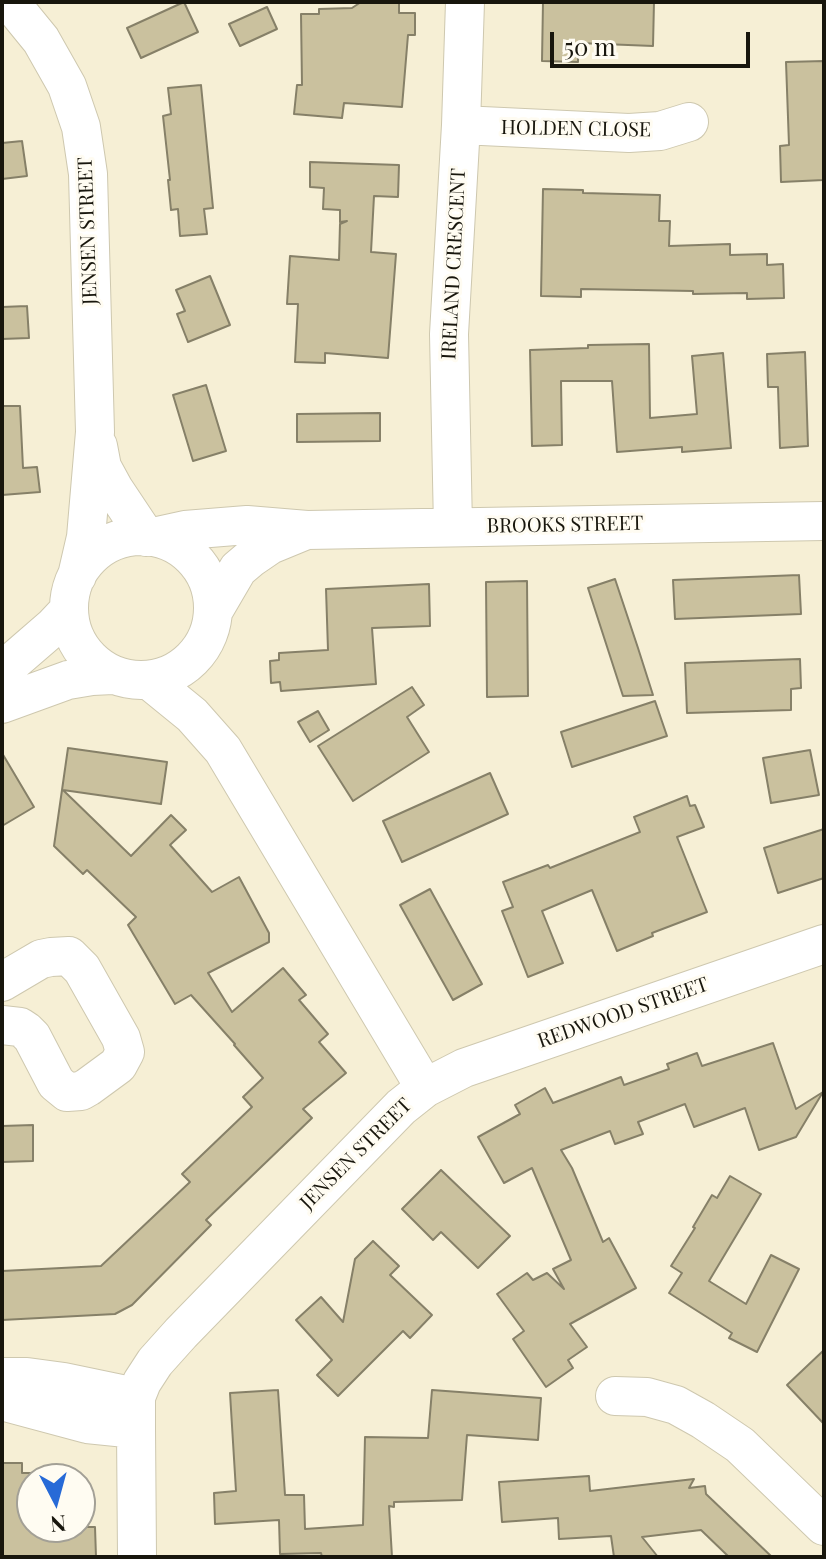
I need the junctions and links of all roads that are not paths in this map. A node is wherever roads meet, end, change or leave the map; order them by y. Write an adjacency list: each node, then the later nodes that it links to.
1 (10, 2): 5 (street, JENSEN STREET)
2 (465, 2): 4 (street, IRELAND CRESCENT)
3 (689, 122): 4 (street, HOLDEN CLOSE)
4 (461, 125): 7 (street, IRELAND CRESCENT)
5 (95, 432): 9 (street, JENSEN STREET); 10 (street, JENSEN STREET)
6 (824, 521): 7 (street, BROOKS STREET)
7 (453, 527): 8 (street, BROOKS STREET)
8 (307, 530): 9 (street, BROOKS STREET); 11 (street, BROOKS STREET)
9 (149, 537): 10 (street); 11 (street)
10 (73, 593): 13 (street); 14 (street)
11 (214, 610): 12 (street)
12 (198, 653): 14 (street); 16 (street, JENSEN STREET)
13 (2, 671)
14 (131, 678): 15 (street); 16 (street, JENSEN STREET)
15 (2, 704)
16 (223, 750): 20 (street, JENSEN STREET)
17 (824, 944): 20 (street, REDWOOD STREET)
18 (2, 982): 19 (street)
19 (2, 1025)
20 (425, 1088): 24 (street, JENSEN STREET)
21 (2, 1377): 24 (street)
22 (615, 1396): 25 (street)
23 (2, 1401): 24 (street)
24 (136, 1413): 26 (street, JENSEN STREET)
25 (824, 1526)
26 (137, 1557)

